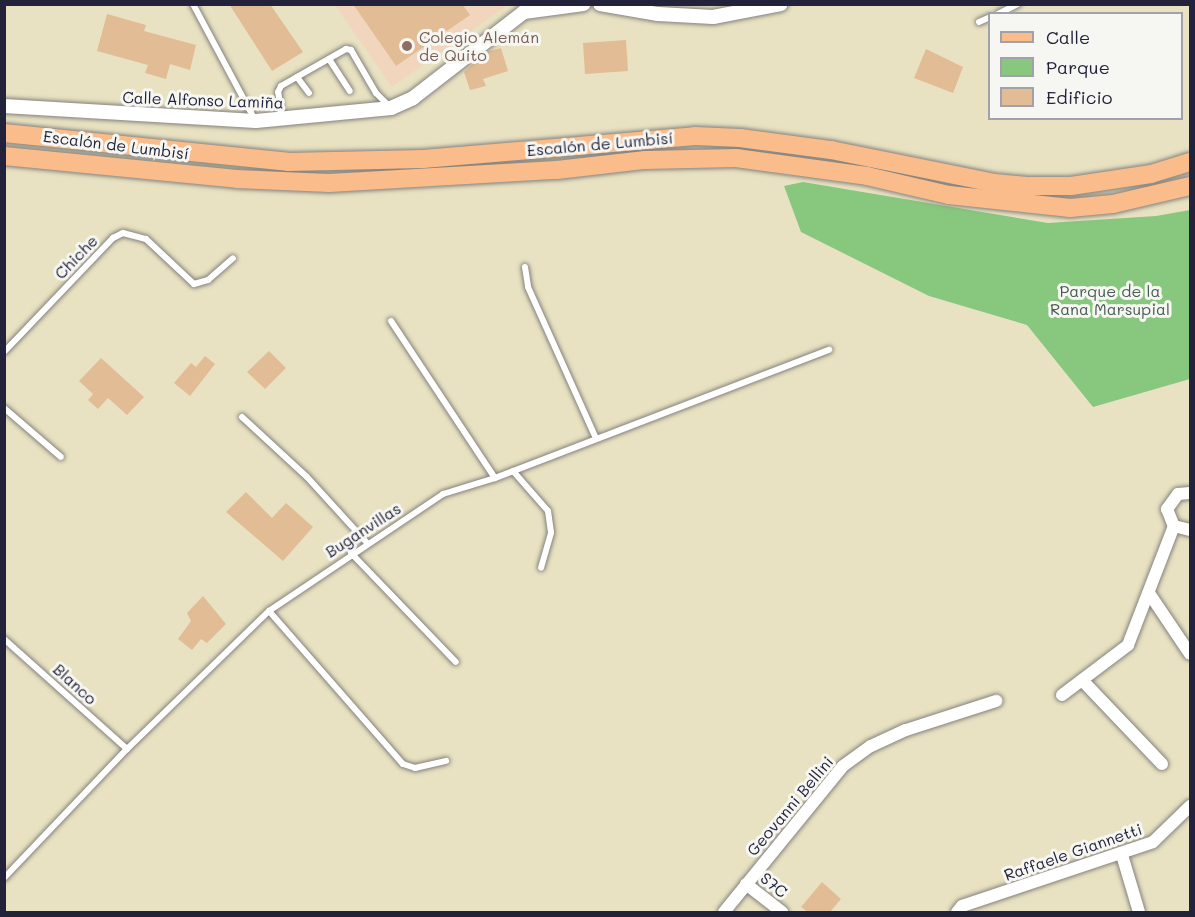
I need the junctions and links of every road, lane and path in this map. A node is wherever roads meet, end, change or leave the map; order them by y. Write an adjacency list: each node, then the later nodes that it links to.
1 (583, 4): 7 (street, Calle Alfonso Lamiña)
2 (600, 4): 8 (street)
3 (720, 4): 10 (lane)
4 (781, 4): 10 (street)
5 (1018, 4): 9 (lane)
6 (192, 5): 20 (lane)
7 (537, 6): 18 (street, Calle Alfonso Lamiña)
8 (655, 9): 10 (street)
9 (1002, 12)
10 (729, 16)
11 (988, 18): 12 (lane)
12 (979, 22)
13 (329, 59): 14 (lane); 15 (lane); 18 (lane)
14 (297, 77): 16 (lane); 19 (lane)
15 (350, 91)
16 (309, 93)
17 (4, 106): 20 (street, Calle Alfonso Lamiña)
18 (391, 108): 19 (street, Calle Alfonso Lamiña)
19 (282, 120): 20 (street, Calle Alfonso Lamiña)
20 (256, 121)
21 (4, 133): 23 (main road, Escalón de Lumbisí)
22 (4, 156): 24 (main road, Escalón de Lumbisí)
23 (1191, 162)
24 (1191, 186)
25 (233, 258): 29 (lane, Chiche)
26 (525, 267): 32 (lane)
27 (391, 321): 35 (lane)
28 (829, 350): 32 (lane, Buganvillas)
29 (4, 352)
30 (4, 408): 33 (lane)
31 (242, 417): 39 (lane)
32 (596, 438): 34 (lane, Buganvillas)
33 (61, 457)
34 (513, 471): 35 (lane, Buganvillas); 41 (lane)
35 (495, 478): 39 (lane, Buganvillas)
36 (1191, 493): 37 (street)
37 (1174, 526): 38 (street); 42 (street)
38 (1191, 530)
39 (367, 543): 40 (lane, Buganvillas)
40 (351, 553): 43 (lane, Buganvillas); 46 (lane)
41 (541, 568)
42 (1149, 593): 45 (street); 47 (street)
43 (270, 611): 50 (lane, Buganvillas); 51 (lane)
44 (4, 639): 50 (lane, Blanco)
45 (1191, 654)
46 (456, 662)
47 (1082, 680): 48 (street); 52 (street)
48 (1062, 695)
49 (996, 701): 56 (street, Geovanni Bellini)
50 (127, 749): 55 (lane, Buganvillas)
51 (446, 762)
52 (1162, 764)
53 (1191, 806): 54 (street, Raffaele Giannetti)
54 (1122, 855): 59 (street, Raffaele Giannetti); 60 (street)
55 (4, 878)
56 (746, 884): 57 (street, Geovanni Bellini); 58 (street, S7C)
57 (724, 912)
58 (782, 912)
59 (957, 912)
60 (1139, 912)

